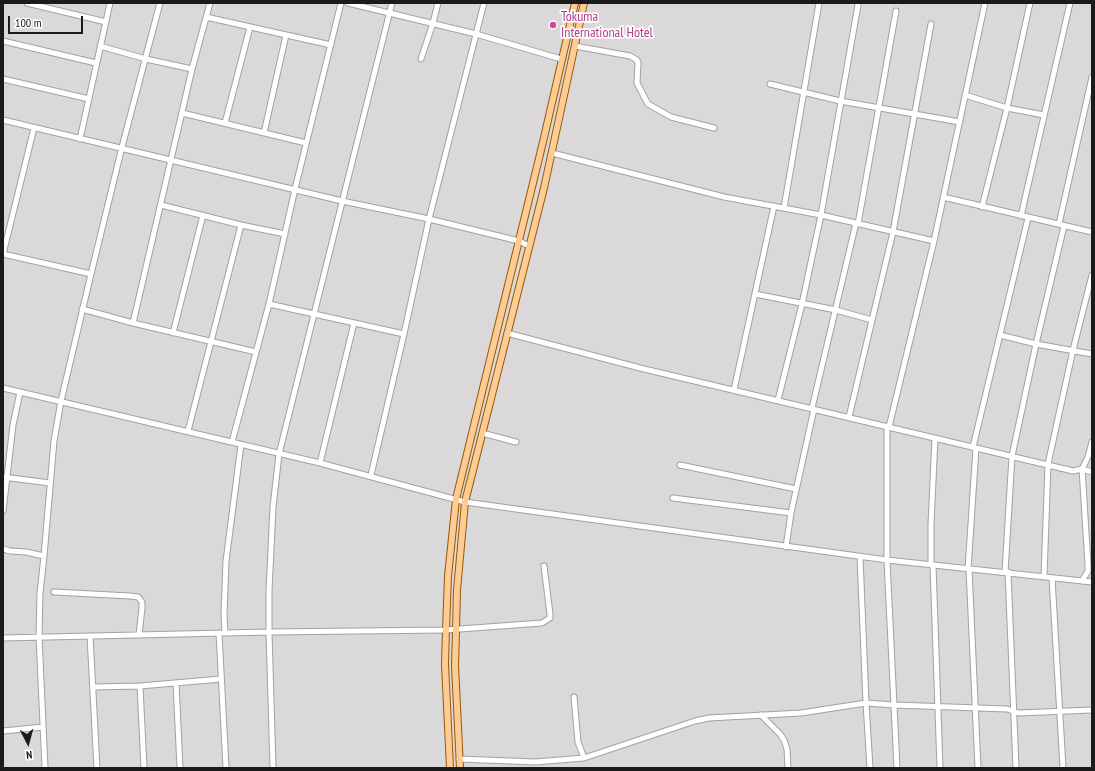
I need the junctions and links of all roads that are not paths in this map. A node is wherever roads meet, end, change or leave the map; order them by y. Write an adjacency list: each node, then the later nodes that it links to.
1 (26, 3): 20 (street)
2 (110, 3): 20 (street)
3 (160, 3): 30 (street)
4 (210, 3): 19 (street)
5 (341, 3): 27 (street)
6 (348, 3): 18 (street)
7 (392, 3): 18 (street)
8 (438, 3): 21 (street)
9 (484, 3): 24 (street)
10 (575, 3): 32 (main road)
11 (584, 3): 29 (main road)
12 (819, 3): 38 (street)
13 (985, 3): 39 (street)
14 (1030, 3): 43 (street)
15 (1070, 3): 46 (street)
16 (858, 5): 41 (street)
17 (896, 11): 42 (street)
18 (390, 13): 21 (street); 60 (street)
19 (206, 17): 23 (street); 34 (street)
20 (106, 22): 28 (street)
21 (433, 23): 24 (street); 31 (street)
22 (930, 24): 45 (street)
23 (250, 27): 25 (street); 49 (street)
24 (476, 34): 32 (street); 69 (street)
25 (286, 35): 27 (street); 52 (street)
26 (3, 41): 33 (street)
27 (331, 45): 54 (street)
28 (100, 46): 30 (street); 33 (street)
29 (575, 46): 51 (street); 56 (main road)
30 (146, 59): 34 (street); 55 (street)
31 (421, 59)
32 (561, 59): 76 (main road)
33 (96, 63): 40 (street)
34 (192, 69): 44 (street)
35 (1092, 77): 72 (street)
36 (3, 79): 40 (street)
37 (770, 84): 38 (street)
38 (804, 92): 41 (street); 64 (street)
39 (966, 95): 43 (street); 48 (street)
40 (89, 99): 53 (street)
41 (840, 101): 42 (street); 66 (street)
42 (878, 108): 45 (street); 70 (street)
43 (1007, 108): 46 (street); 63 (street)
44 (182, 113): 49 (street); 57 (street)
45 (915, 114): 48 (street); 73 (street)
46 (1044, 115): 67 (street)
47 (3, 120): 50 (street)
48 (960, 122): 59 (street)
49 (225, 123): 52 (street)
50 (34, 128): 53 (street); 79 (street)
51 (714, 128)
52 (264, 133): 54 (street)
53 (80, 138): 55 (street)
54 (306, 143): 58 (street)
55 (122, 148): 57 (street); 79 (street)
56 (552, 153): 62 (street); 78 (main road)
57 (171, 160): 58 (street); 61 (street)
58 (295, 189): 60 (street); 75 (street)
59 (943, 197): 63 (street); 77 (street)
60 (342, 201): 69 (street); 86 (street)
61 (161, 204): 65 (street); 88 (street)
62 (774, 206): 64 (street); 81 (street)
63 (982, 207): 67 (street)
64 (784, 208): 66 (street)
65 (203, 215): 71 (street); 90 (street)
66 (821, 215): 70 (street); 83 (street)
67 (1021, 216): 68 (street)
68 (1028, 218): 72 (street); 93 (street)
69 (429, 219): 76 (street); 92 (street)
70 (857, 224): 73 (street); 85 (street)
71 (241, 225): 75 (street); 94 (street)
72 (1062, 225): 74 (street); 95 (street)
73 (893, 232): 77 (street); 87 (street)
74 (1092, 232)
75 (285, 234): 82 (street)
76 (519, 241): 78 (street); 127 (main road)
77 (934, 241): 106 (street)
78 (529, 246): 91 (main road)
79 (91, 274): 84 (street)
80 (1092, 275): 96 (street)
81 (755, 294): 83 (street); 100 (street)
82 (269, 304): 86 (street); 97 (street)
83 (802, 304): 85 (street); 102 (street)
84 (82, 309): 88 (street); 103 (street)
85 (836, 310): 87 (street); 104 (street)
86 (314, 314): 89 (street); 115 (street)
87 (872, 320): 105 (street)
88 (133, 323): 90 (street)
89 (354, 323): 92 (street); 117 (street)
90 (173, 333): 94 (street)
91 (507, 333): 100 (street); 108 (main road)
92 (404, 334): 122 (street)
93 (1000, 335): 95 (street); 114 (street)
94 (211, 342): 97 (street); 107 (street)
95 (1036, 344): 96 (street); 116 (street)
96 (1073, 350): 98 (street); 118 (street)
97 (256, 352): 110 (street)
98 (1092, 354)
99 (3, 388): 101 (street)
100 (734, 390): 102 (street)
101 (20, 392): 103 (street); 123 (street)
102 (778, 400): 104 (street)
103 (61, 401): 107 (street); 124 (street)
104 (813, 409): 105 (street); 125 (street)
105 (849, 417): 106 (street)
106 (888, 427): 109 (street); 135 (street)
107 (188, 431): 110 (street)
108 (482, 434): 111 (street); 128 (main road)
109 (935, 438): 114 (street); 136 (street)
110 (232, 442): 113 (street)
111 (516, 442)
112 (1092, 442): 120 (street)
113 (241, 445): 115 (street); 148 (street)
114 (975, 447): 116 (street); 138 (street)
115 (279, 454): 117 (street); 147 (street)
116 (1012, 456): 118 (street); 139 (street)
117 (320, 462): 122 (street)
118 (1048, 464): 120 (street); 140 (street)
119 (680, 465): 125 (street)
120 (1082, 469): 121 (street); 142 (street)
121 (1092, 472)
122 (371, 475): 127 (street)
123 (5, 478): 124 (street); 129 (street)
124 (50, 483): 133 (street)
125 (796, 489): 130 (street)
126 (673, 498): 130 (street)
127 (456, 499): 128 (street); 145 (main road)
128 (466, 502): 131 (street); 146 (main road)
129 (3, 511)
130 (790, 512): 131 (street)
131 (786, 546): 134 (street)
132 (3, 550): 133 (street)
133 (44, 556): 151 (street)
134 (860, 557): 135 (street); 158 (street)
135 (887, 560): 136 (street); 159 (street)
136 (932, 565): 138 (street); 160 (street)
137 (544, 566): 146 (street)
138 (969, 569): 139 (street); 161 (street)
139 (1006, 572): 140 (street); 163 (street)
140 (1044, 577): 141 (street)
141 (1052, 578): 142 (street); 164 (street)
142 (1082, 581): 143 (street)
143 (1092, 582)
144 (54, 592): 149 (street)
145 (446, 630): 146 (street); 147 (street); 176 (main road)
146 (456, 630): 169 (main road)
147 (269, 632): 148 (street); 175 (street)
148 (222, 633): 149 (street); 153 (street)
149 (139, 635): 150 (street)
150 (90, 636): 151 (street); 156 (street)
151 (39, 637): 152 (street); 166 (street)
152 (3, 638)
153 (221, 679): 154 (street); 174 (street)
154 (176, 683): 155 (street); 173 (street)
155 (140, 686): 156 (street); 172 (street)
156 (93, 687): 171 (street)
157 (574, 697): 168 (street)
158 (866, 703): 159 (street); 165 (street); 179 (street)
159 (894, 705): 160 (street); 180 (street)
160 (937, 706): 161 (street); 181 (street)
161 (975, 707): 163 (street); 182 (street)
162 (1092, 710): 164 (street)
163 (1013, 711): 164 (street); 183 (street)
164 (1060, 712): 184 (street)
165 (761, 715): 168 (street); 178 (street)
166 (43, 727): 167 (street); 170 (street)
167 (3, 731)
168 (584, 758): 169 (street)
169 (459, 759): 177 (main road)
170 (45, 768)
171 (98, 768)
172 (144, 768)
173 (180, 768)
174 (226, 768)
175 (272, 768)
176 (450, 768)
177 (460, 768)
178 (788, 768)
179 (870, 768)
180 (897, 768)
181 (940, 768)
182 (978, 768)
183 (1016, 768)
184 (1063, 768)

